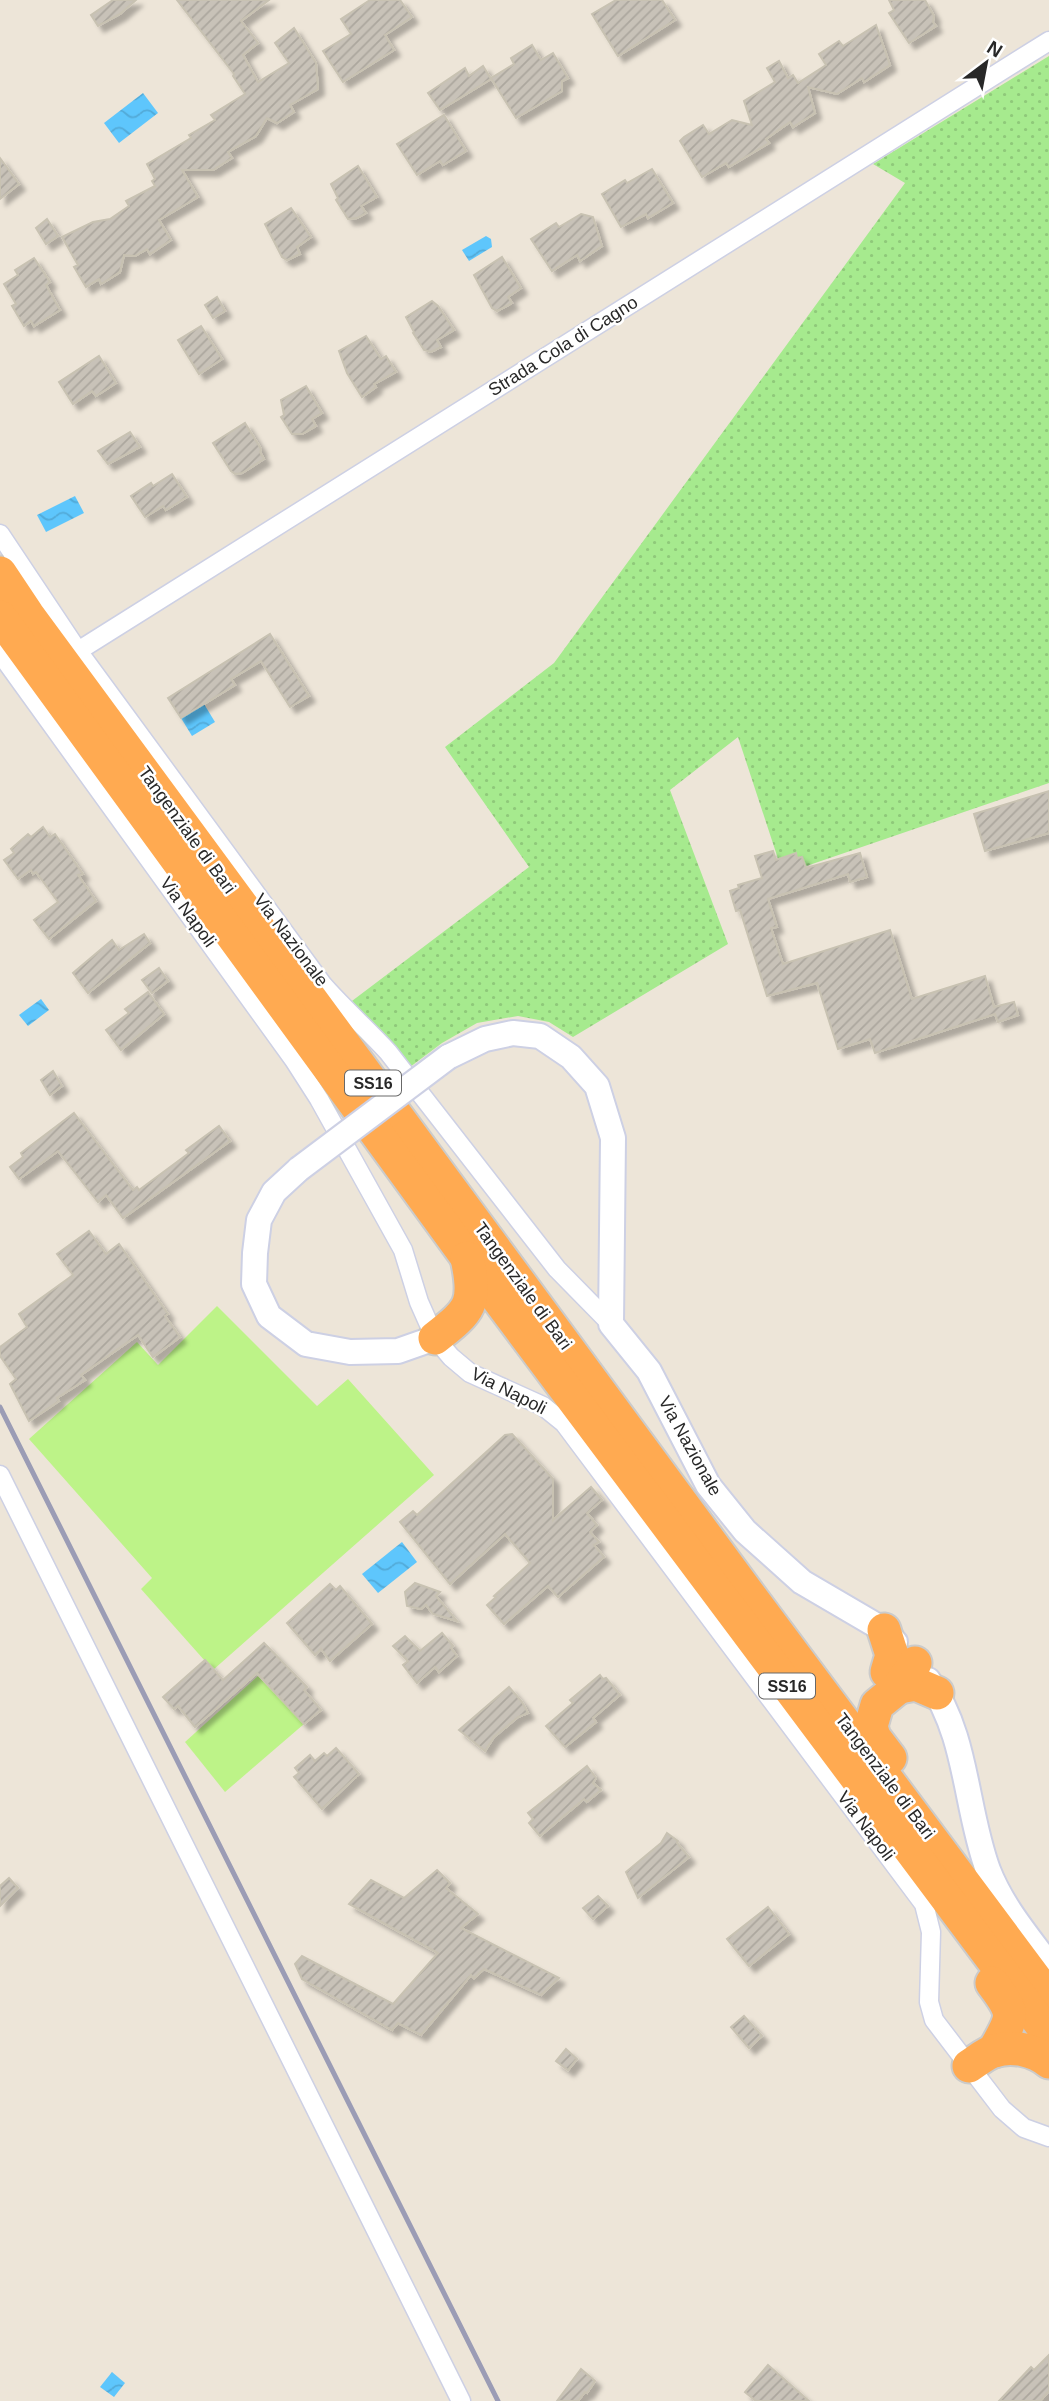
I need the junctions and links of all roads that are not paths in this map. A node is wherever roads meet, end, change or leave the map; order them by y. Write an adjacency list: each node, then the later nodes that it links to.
1 (1049, 41): 5 (street, Strada Cola di Cagno)
2 (0, 534): 5 (street, Via Nazionale)
3 (0, 573): 12 (highway, Tangenziale di Bari / SS16)
4 (0, 617): 7 (highway, Tangenziale di Bari / SS16)
5 (78, 651): 8 (street, Via Nazionale)
6 (0, 653): 9 (street, Via Napoli)
7 (467, 1256): 9 (highway); 10 (highway, Tangenziale di Bari / SS16)
8 (611, 1324): 9 (street, bridge); 13 (street, Via Nazionale)
9 (448, 1328): 10 (highway); 21 (street, Via Napoli)
10 (526, 1336): 17 (highway, Tangenziale di Bari / SS16)
11 (0, 1475): 24 (street)
12 (747, 1592): 14 (highway); 16 (highway, Tangenziale di Bari / SS16)
13 (884, 1630): 14 (highway)
14 (900, 1674): 15 (highway); 16 (highway)
15 (937, 1693): 18 (street)
16 (939, 1847): 19 (highway, Tangenziale di Bari / SS16)
17 (958, 1913): 20 (highway, Tangenziale di Bari / SS16); 21 (highway)
18 (1049, 1965)
19 (1049, 1997)
20 (1049, 2035)
21 (981, 2058): 22 (highway); 23 (street, Via Napoli)
22 (1049, 2062)
23 (1049, 2137)
24 (461, 2401)

